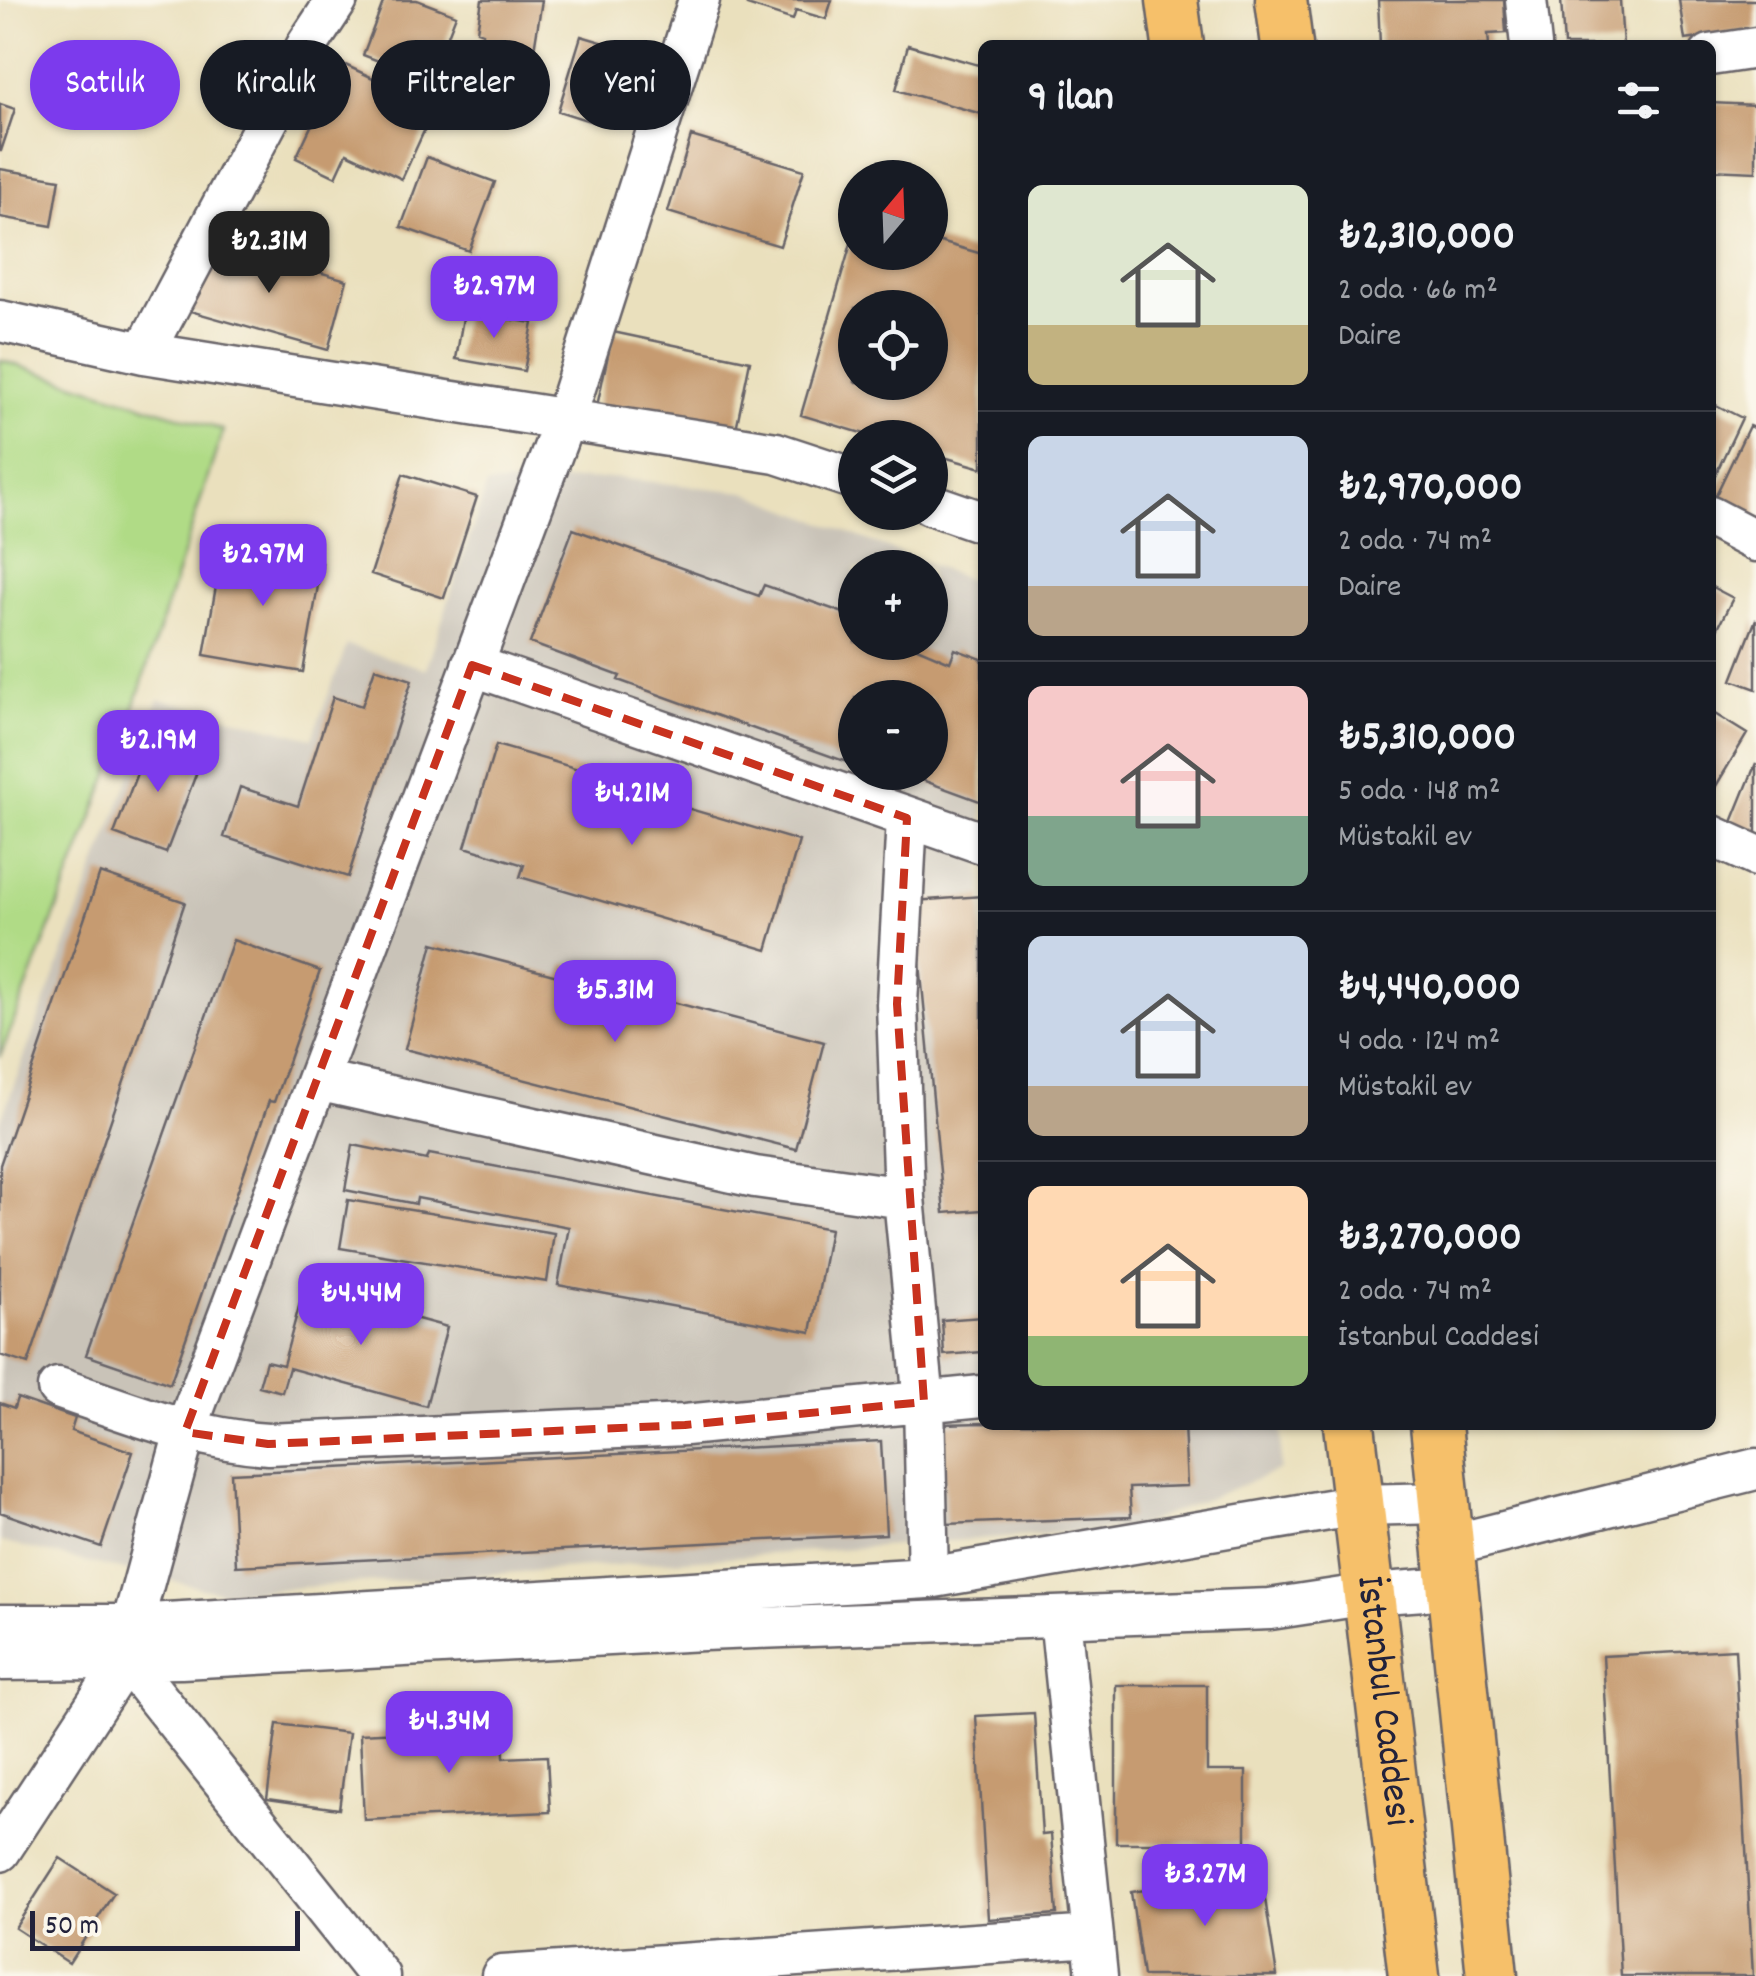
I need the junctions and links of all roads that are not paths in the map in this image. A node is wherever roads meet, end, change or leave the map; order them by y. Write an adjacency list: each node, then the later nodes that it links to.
1 (336, 0): 12 (street)
2 (699, 0): 13 (street)
3 (1172, 0): 6 (main road)
4 (1281, 0): 7 (main road)
5 (1526, 0): 8 (street)
6 (1177, 40)
7 (1286, 40)
8 (1530, 40)
9 (1756, 48): 10 (street)
10 (1716, 54)
11 (0, 321): 12 (street)
12 (144, 353): 13 (street)
13 (565, 418): 14 (street); 19 (street)
14 (838, 474)
15 (948, 510): 17 (street)
16 (1716, 520): 18 (street)
17 (978, 521)
18 (1756, 541)
19 (472, 666): 20 (street); 24 (street)
20 (907, 818): 22 (street); 25 (street)
21 (1716, 838): 23 (street)
22 (978, 842)
23 (1756, 856)
24 (317, 1080): 25 (street); 31 (street)
25 (904, 1198): 28 (street)
26 (58, 1388): 31 (street)
27 (978, 1396): 28 (street)
28 (924, 1402): 31 (street); 35 (street)
29 (1349, 1430): 33 (main road, İstanbul Caddesi)
30 (1436, 1430): 34 (main road, İstanbul Caddesi)
31 (185, 1432): 39 (street)
32 (1756, 1469): 34 (street)
33 (1358, 1505): 34 (street); 35 (street); 36 (main road, İstanbul Caddesi)
34 (1447, 1546): 36 (street); 48 (main road, İstanbul Caddesi)
35 (928, 1578): 39 (street)
36 (1369, 1594): 37 (street); 47 (main road, İstanbul Caddesi)
37 (1060, 1617): 39 (street); 42 (street)
38 (0, 1624): 39 (street)
39 (129, 1642): 40 (street); 41 (street); 44 (street)
40 (0, 1660)
41 (0, 1851)
42 (1093, 1936): 43 (street); 46 (street)
43 (730, 1968): 45 (street)
44 (379, 1976)
45 (502, 1976)
46 (1098, 1976)
47 (1414, 1976)
48 (1492, 1976)

